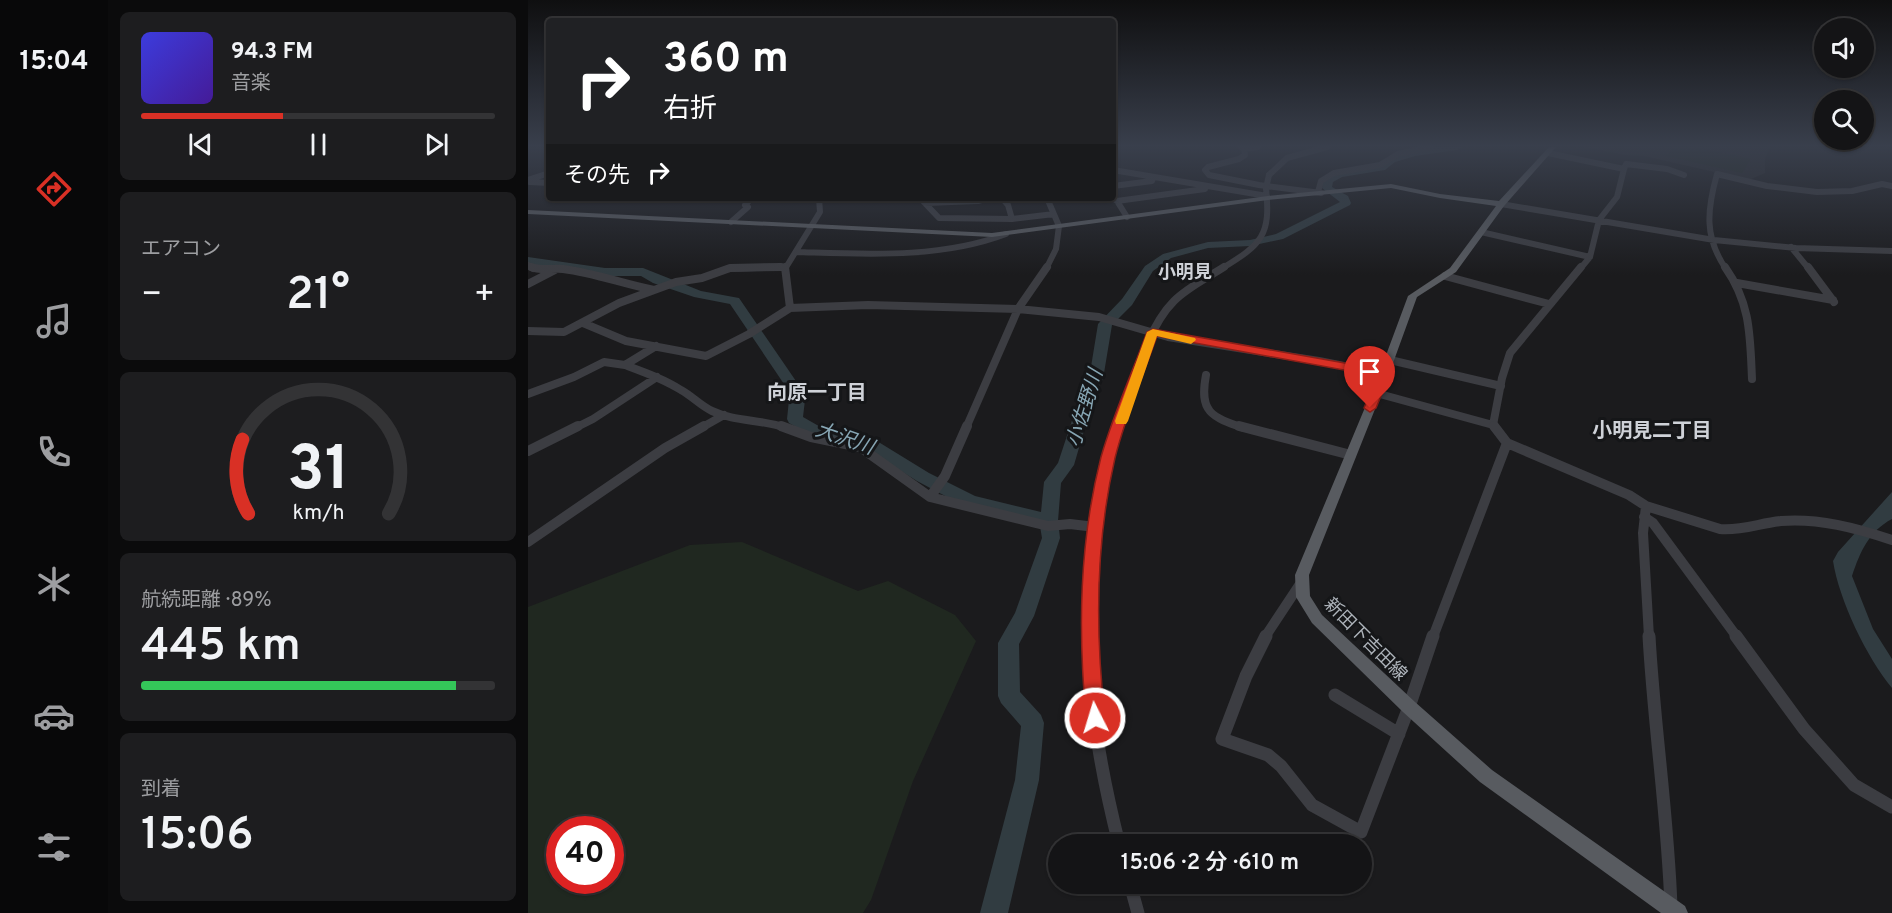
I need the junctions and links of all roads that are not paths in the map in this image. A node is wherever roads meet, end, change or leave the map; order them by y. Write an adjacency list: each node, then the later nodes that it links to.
1 (1200, 190): 14 (street)
2 (1223, 190): 13 (street)
3 (1266, 190): 13 (street, bridge)
4 (1298, 190): 12 (street)
5 (1347, 190): 12 (main road)
6 (1407, 190): 22 (main road)
7 (1514, 190): 22 (main road)
8 (1619, 190): 27 (street)
9 (1713, 190): 33 (street)
10 (1779, 190): 11 (street)
11 (1853, 190)
12 (1319, 192): 13 (main road)
13 (1267, 197): 25 (main road); 50 (street)
14 (1116, 200)
15 (749, 201): 28 (street)
16 (819, 201): 29 (street)
17 (923, 201): 18 (street); 26 (street)
18 (978, 201)
19 (1005, 201): 26 (street)
20 (1048, 201): 24 (street)
21 (1116, 201): 25 (street)
22 (1501, 204): 27 (street); 31 (main road)
23 (528, 212): 28 (main road)
24 (1054, 214): 26 (street); 30 (street)
25 (1127, 217): 30 (main road)
26 (1012, 219)
27 (1599, 220): 33 (street); 37 (street)
28 (731, 222): 29 (main road)
29 (810, 225): 32 (main road); 36 (street)
30 (1059, 226): 32 (main road); 47 (street)
31 (1481, 232): 37 (street); 41 (main road)
32 (1006, 234): 36 (street)
33 (1714, 240): 34 (street); 42 (street)
34 (1791, 247): 35 (street); 42 (street)
35 (1892, 251)
36 (796, 252): 38 (street)
37 (1590, 257): 45 (street)
38 (785, 267): 44 (street); 46 (street)
39 (530, 268): 40 (street)
40 (556, 270): 43 (street); 44 (street)
41 (1445, 276): 45 (street); 52 (main road)
42 (1737, 283): 57 (street)
43 (528, 284)
44 (658, 289): 48 (street)
45 (1549, 304): 58 (street)
46 (790, 308): 47 (street); 51 (street)
47 (1018, 309): 50 (street); 66 (street)
48 (583, 323): 49 (street); 51 (street)
49 (528, 331)
50 (1153, 332): 54 (street); 68 (street)
51 (656, 346): 53 (street)
52 (1390, 360): 54 (main road); 58 (street)
53 (625, 365): 56 (street); 60 (street)
54 (1384, 374): 59 (main road)
55 (1206, 375): 65 (street)
56 (657, 377): 61 (street); 64 (street)
57 (1752, 379)
58 (1502, 386): 62 (street)
59 (1376, 393): 62 (street); 65 (main road)
60 (528, 394)
61 (724, 415): 66 (street); 70 (street)
62 (1494, 425): 63 (street)
63 (1507, 443): 67 (street); 73 (street)
64 (528, 451)
65 (1351, 455): 71 (main road)
66 (934, 494): 68 (street)
67 (1645, 512): 69 (street); 75 (street); 78 (street)
68 (1095, 527): 76 (street)
69 (1889, 539)
70 (528, 542)
71 (1302, 580): 73 (main road, 新田下吉田線); 74 (street)
72 (1335, 695): 74 (street)
73 (1409, 707): 74 (street); 78 (main road, 新田下吉田線)
74 (1399, 734)
75 (1892, 807)
76 (1117, 834)
77 (1133, 894): 79 (street)
78 (1674, 910)
79 (1138, 913)

